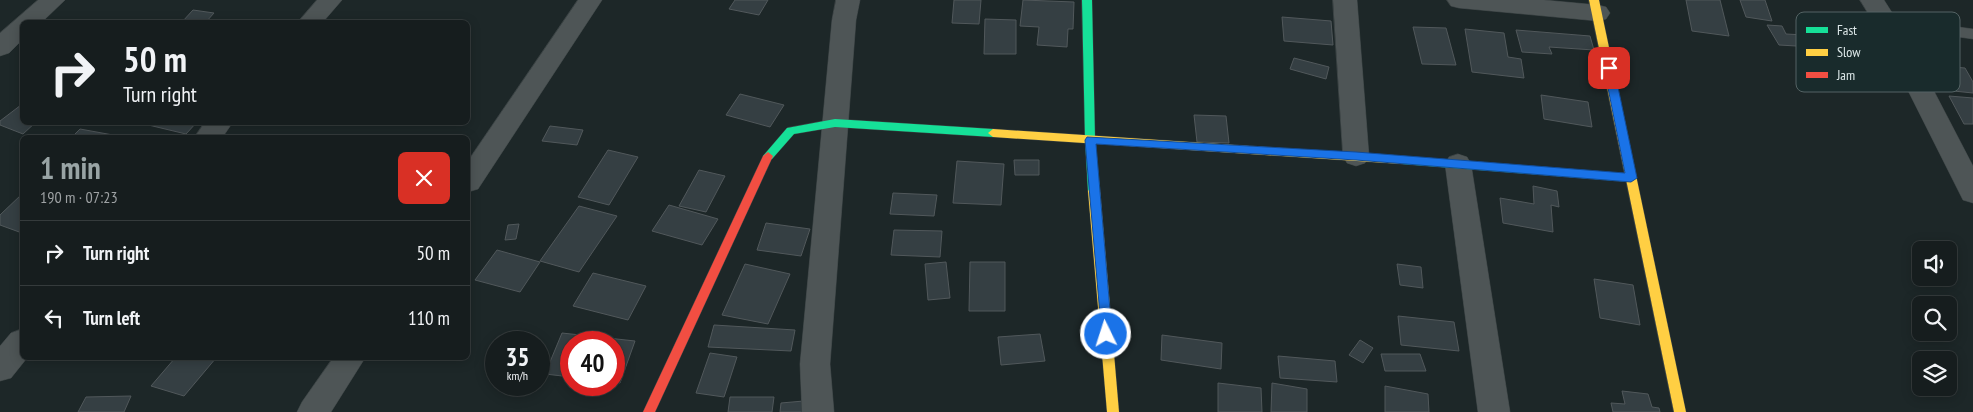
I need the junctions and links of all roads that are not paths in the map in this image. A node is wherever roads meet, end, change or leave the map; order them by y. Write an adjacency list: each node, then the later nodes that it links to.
1 (53, 0): 11 (street)
2 (330, 0): 12 (street)
3 (590, 0): 25 (street)
4 (848, 0): 18 (street)
5 (1087, 0): 21 (street)
6 (1345, 0): 22 (street)
7 (1458, 0): 9 (street)
8 (1872, 0): 10 (street)
9 (1596, 6): 24 (street)
10 (1880, 12)
11 (30, 20)
12 (312, 20)
13 (20, 29): 16 (street)
14 (1960, 32): 15 (lane)
15 (1973, 34)
16 (0, 47)
17 (1922, 92): 26 (street)
18 (835, 123): 21 (street); 32 (street); 33 (street)
19 (218, 125): 20 (street)
20 (209, 135)
21 (1090, 140): 22 (street); 34 (street)
22 (1356, 156): 23 (street)
23 (1458, 164): 24 (street); 35 (street)
24 (1631, 178): 30 (street)
25 (470, 179)
26 (1973, 192)
27 (20, 344): 29 (street)
28 (349, 360): 31 (street)
29 (0, 368)
30 (1685, 411)
31 (313, 412)
32 (649, 412)
33 (818, 412)
34 (1113, 412)
35 (1494, 412)

